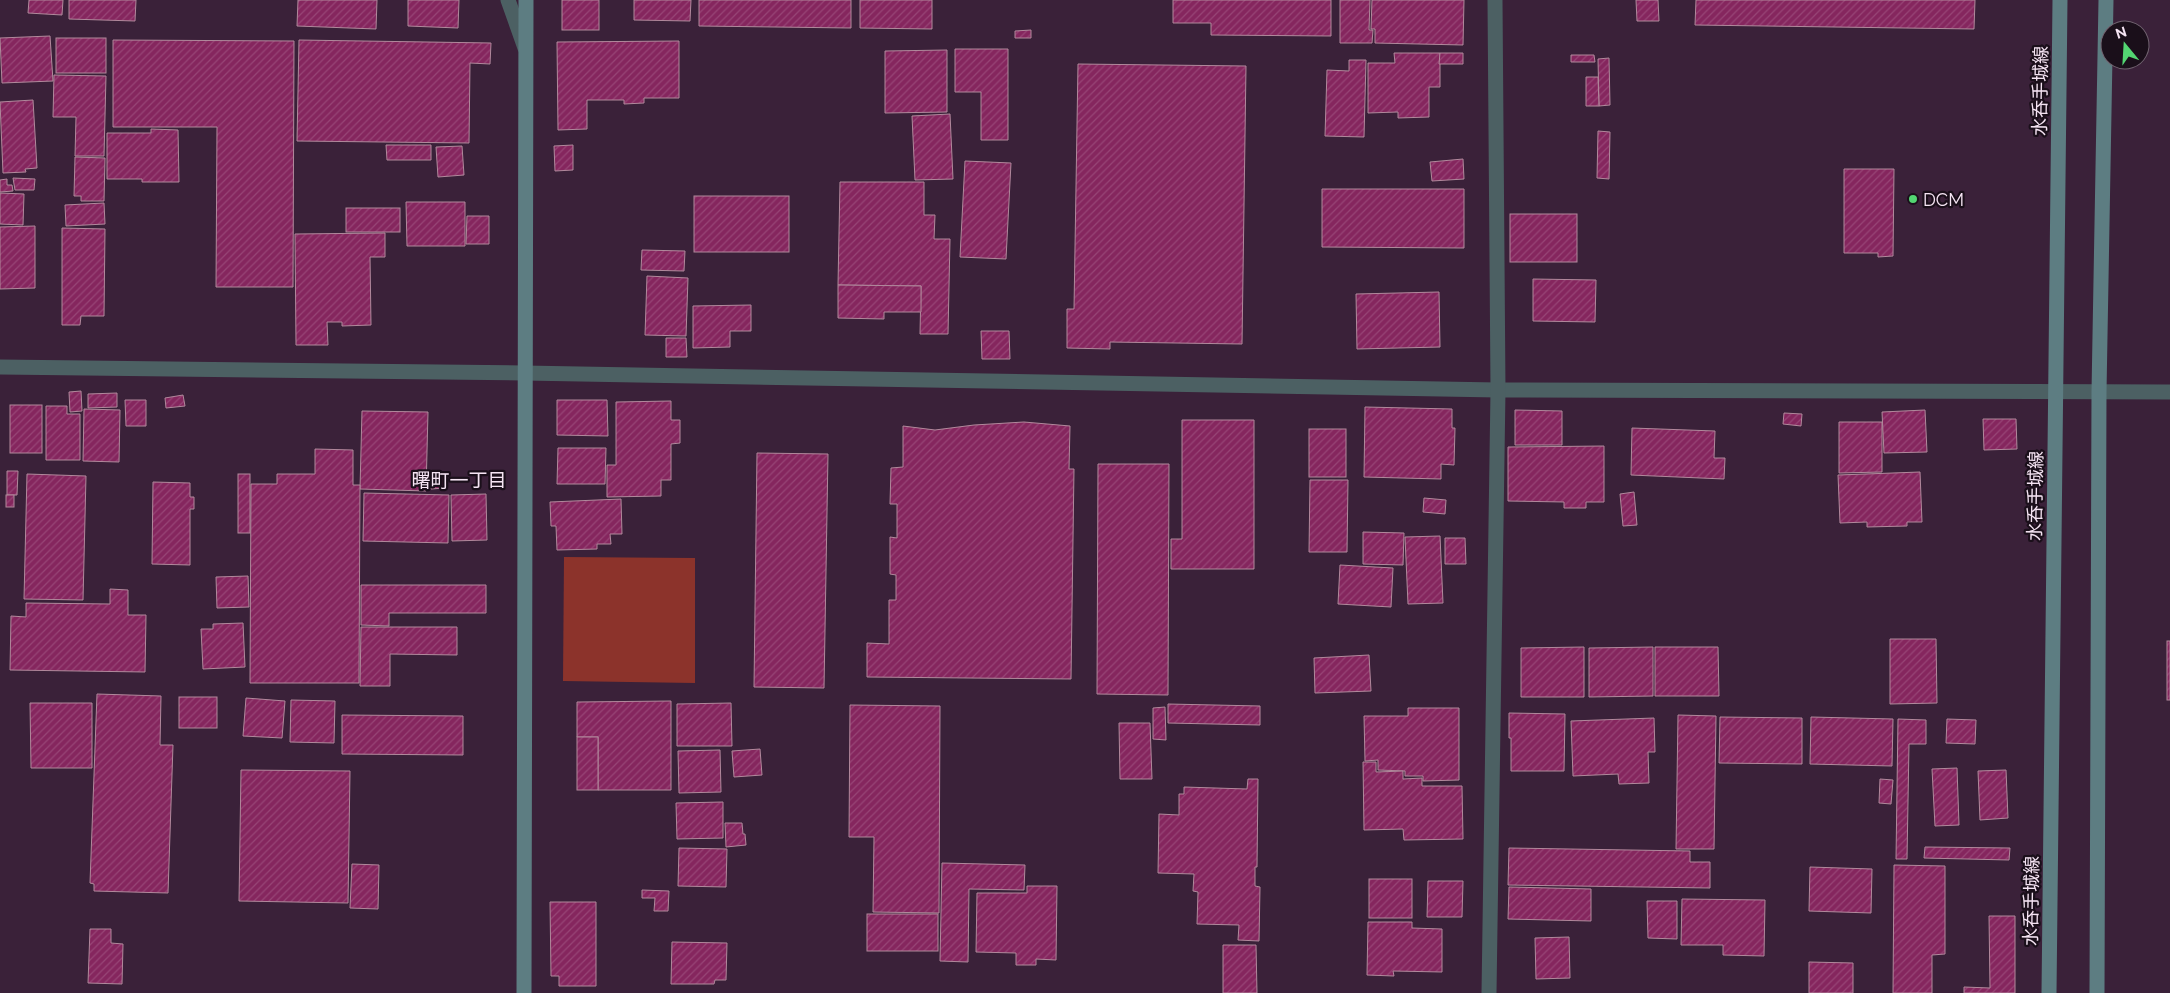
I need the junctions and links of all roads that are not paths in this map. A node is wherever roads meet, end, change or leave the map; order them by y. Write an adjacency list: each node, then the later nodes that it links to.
1 (508, 0): 6 (street)
2 (526, 0): 6 (main road)
3 (1495, 0): 9 (street)
4 (2060, 0): 10 (main road, 水呑手城線)
5 (2106, 0): 11 (main road)
6 (526, 49): 8 (main road)
7 (0, 367): 8 (street)
8 (524, 373): 9 (street); 13 (main road)
9 (1498, 390): 10 (street); 14 (street)
10 (2055, 392): 11 (street); 15 (main road, 水呑手城線)
11 (2099, 392): 12 (street); 16 (main road)
12 (2170, 392)
13 (524, 993)
14 (1489, 993)
15 (2049, 993)
16 (2097, 993)

